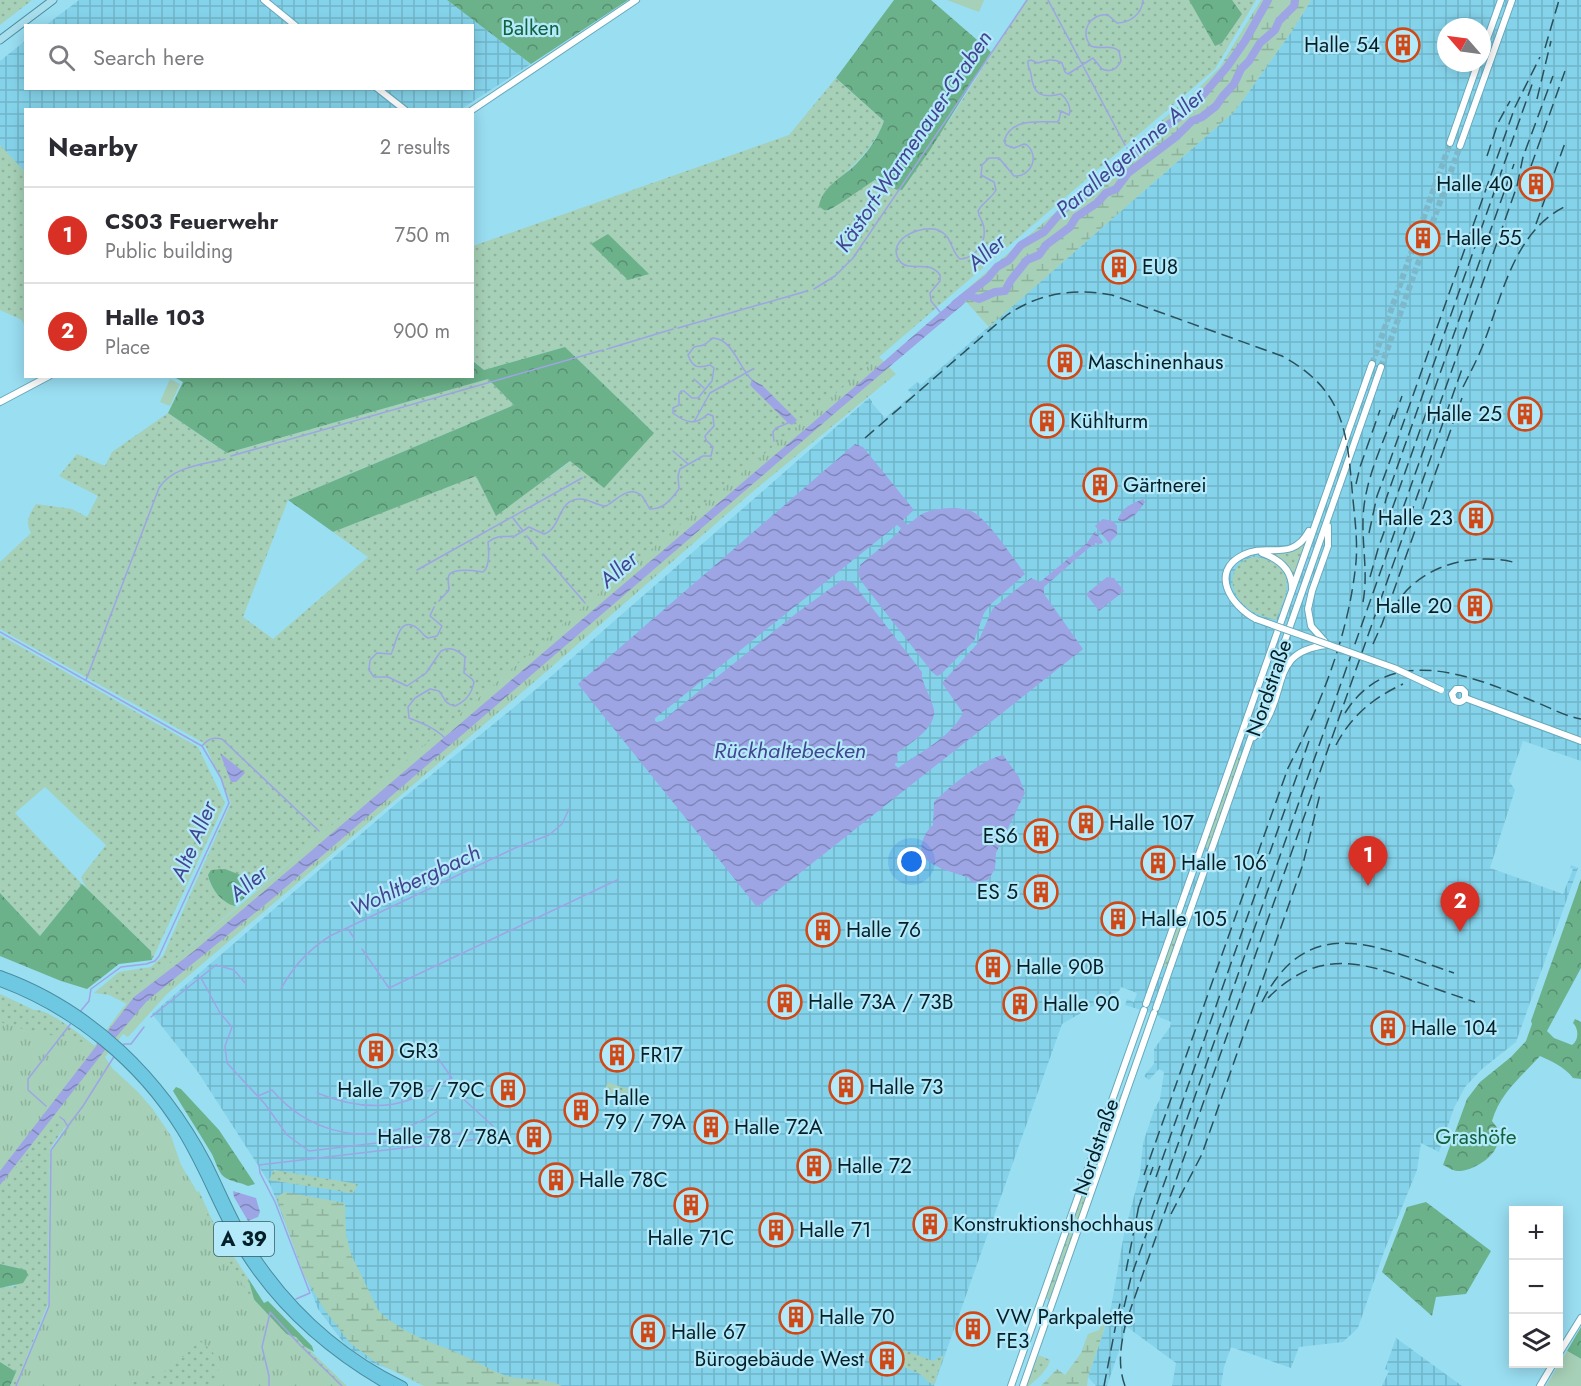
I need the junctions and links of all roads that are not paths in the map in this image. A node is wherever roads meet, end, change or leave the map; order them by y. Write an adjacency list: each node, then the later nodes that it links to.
1 (53, 0): 8 (main road)
2 (264, 0): 6 (street)
3 (636, 0): 16 (street)
4 (1501, 0): 7 (street)
5 (1512, 0): 10 (street)
6 (294, 24)
7 (1491, 28)
8 (0, 40)
9 (1491, 46): 10 (street)
10 (1495, 48): 11 (street)
11 (1491, 60)
12 (1475, 72): 17 (street)
13 (1487, 72): 18 (street)
14 (380, 90): 15 (street)
15 (402, 108)
16 (474, 109)
17 (1450, 142)
18 (1460, 146)
19 (45, 378): 20 (street)
20 (0, 402)
21 (1320, 509): 22 (street, Nordstraße); 23 (street); 24 (street, Nordstraße)
22 (1328, 522): 25 (street); 27 (street, Nordstraße)
23 (1259, 551): 24 (street); 25 (street, bridge)
24 (1291, 593): 31 (street, Nordstraße)
25 (1328, 645): 26 (street, bridge); 27 (street)
26 (1581, 741)
27 (1250, 743): 32 (street, Nordstraße)
28 (0, 975): 30 (highway, A 39)
29 (0, 982): 30 (highway, A 39)
30 (37, 995): 33 (highway, A 39)
31 (1146, 1004): 32 (street); 39 (street, Nordstraße)
32 (1156, 1008): 40 (street, Nordstraße)
33 (124, 1056): 37 (highway, A 39); 38 (highway, A 39)
34 (1581, 1318): 35 (street)
35 (1563, 1346)
36 (1551, 1368): 41 (street)
37 (389, 1386)
38 (403, 1386)
39 (1011, 1386)
40 (1023, 1386)
41 (1540, 1386)

